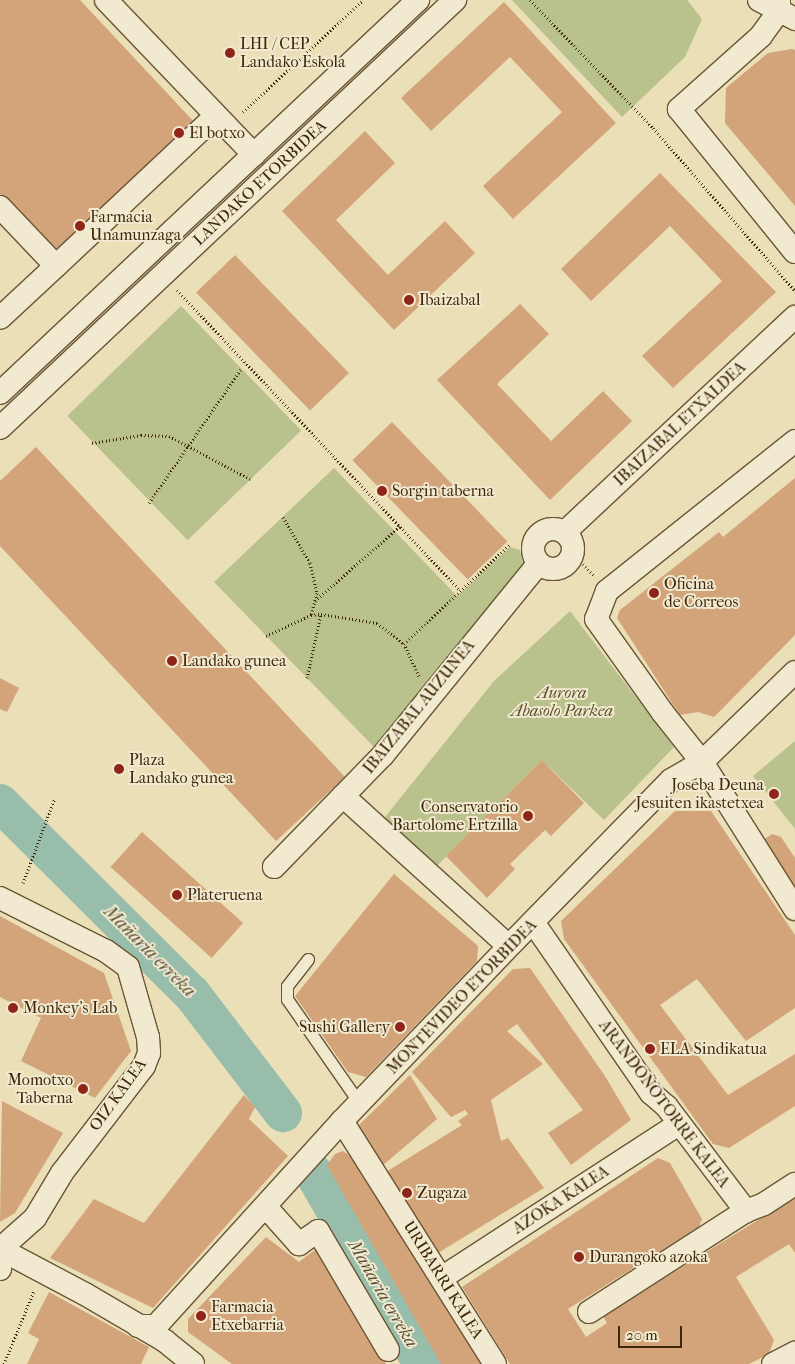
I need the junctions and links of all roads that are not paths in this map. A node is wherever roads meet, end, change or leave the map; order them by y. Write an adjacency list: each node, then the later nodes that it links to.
1 (106, 0): 6 (street)
2 (418, 0): 7 (street, LANDAKO ETORBIDEA)
3 (455, 0): 14 (street, LANDAKO ETORBIDEA)
4 (759, 0): 5 (street)
5 (784, 10): 9 (street)
6 (216, 116): 7 (street); 10 (street)
7 (254, 155): 13 (street, LANDAKO ETORBIDEA)
8 (0, 207): 10 (street)
9 (795, 252)
10 (56, 266): 12 (street)
11 (795, 317): 16 (street, IBAIZABAL ETXALDEA)
12 (0, 318)
13 (0, 393)
14 (0, 428)
15 (795, 441): 18 (street)
16 (538, 564): 19 (street, IBAIZABAL AUZUNEA)
17 (795, 672): 18 (street, MONTEVIDEO ETORBIDEA)
18 (702, 762): 22 (street); 23 (street, MONTEVIDEO ETORBIDEA)
19 (343, 796): 20 (street, IBAIZABAL AUZUNEA); 24 (street)
20 (274, 867)
21 (0, 898): 32 (street, OIZ KALEA)
22 (795, 909)
23 (533, 922): 26 (street, MONTEVIDEO ETORBIDEA); 28 (street, ARANDOÑOTORRE KALEA)
24 (502, 940)
25 (308, 959): 26 (lane)
26 (360, 1104): 27 (street, MONTEVIDEO ETORBIDEA)
27 (342, 1121): 30 (street, MONTEVIDEO ETORBIDEA); 34 (street, URIBARRI KALEA)
28 (679, 1124): 31 (street, ARANDOÑOTORRE KALEA); 34 (street, AZOKA KALEA)
29 (795, 1184): 31 (street)
30 (266, 1207): 36 (street, MONTEVIDEO ETORBIDEA); 37 (street)
31 (746, 1211): 35 (street)
32 (0, 1249): 33 (street); 36 (street)
33 (0, 1268)
34 (443, 1277): 40 (street, URIBARRI KALEA)
35 (589, 1312)
36 (138, 1326): 39 (street)
37 (388, 1350)
38 (795, 1354): 41 (street)
39 (193, 1364)
40 (495, 1364)
41 (774, 1364)

